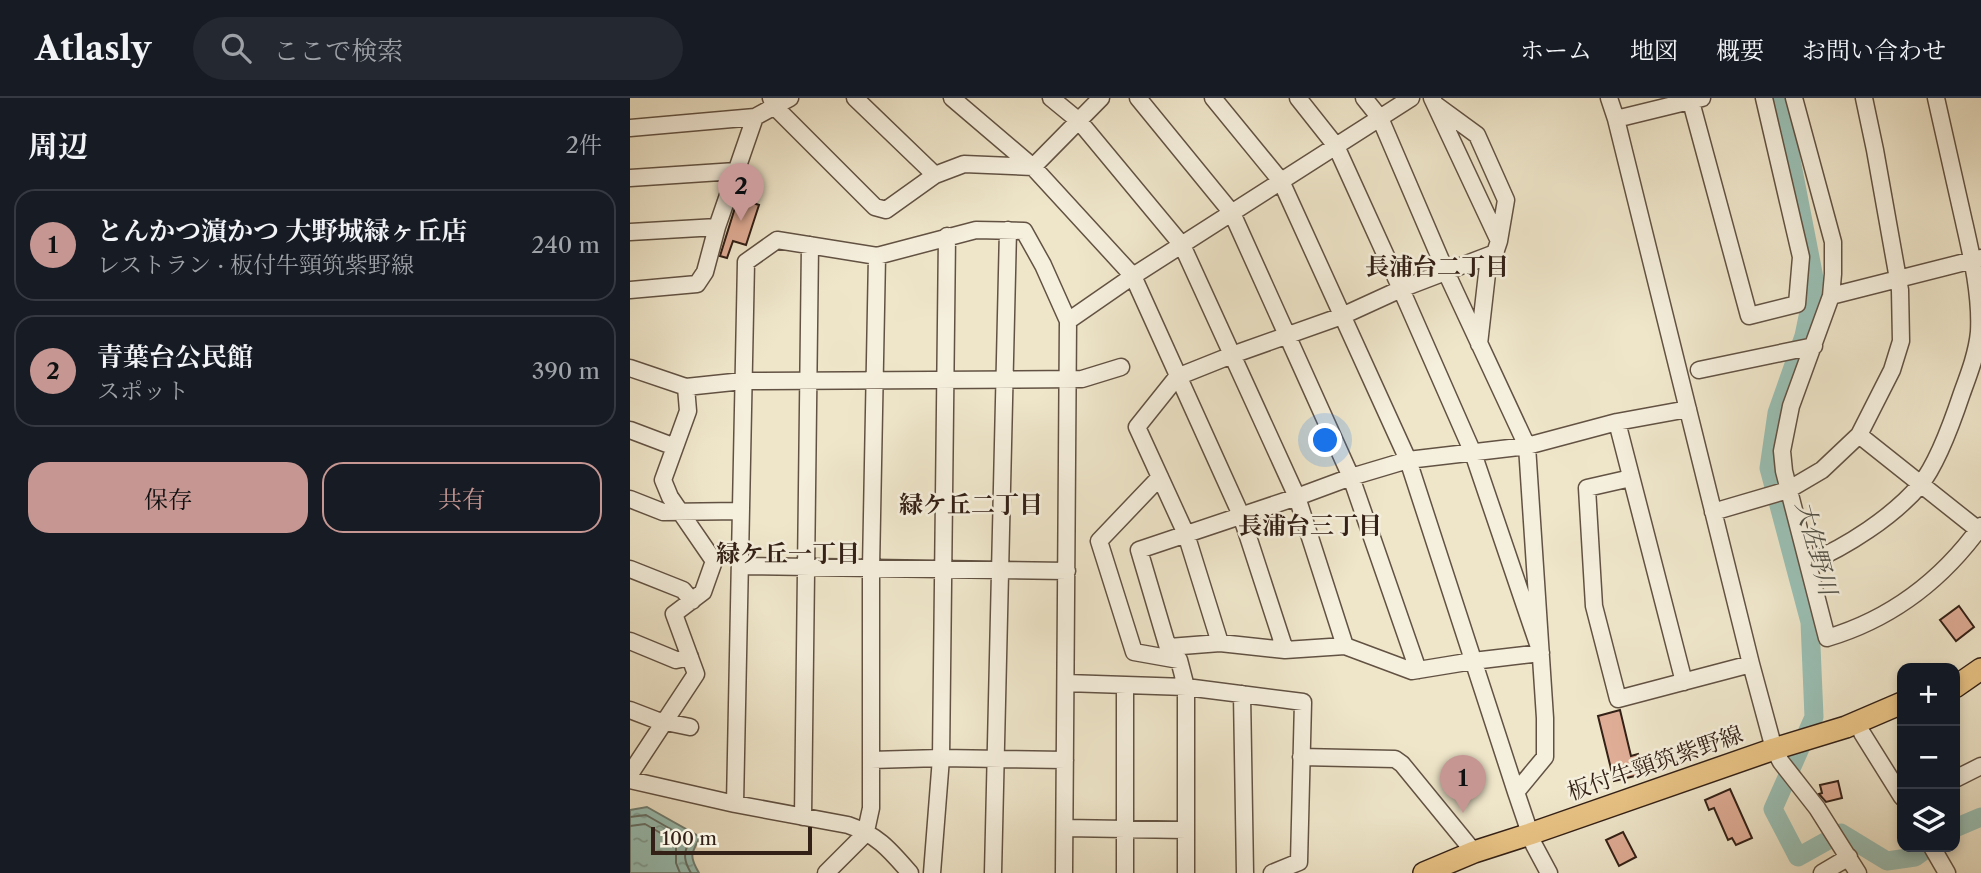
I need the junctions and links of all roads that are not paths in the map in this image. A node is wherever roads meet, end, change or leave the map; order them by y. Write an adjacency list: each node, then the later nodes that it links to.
1 (790, 98): 18 (street)
2 (855, 98): 27 (street)
3 (952, 98): 25 (street)
4 (1051, 98): 22 (street)
5 (1101, 98): 22 (street)
6 (1138, 98): 30 (street)
7 (1213, 98): 29 (street)
8 (1298, 98): 24 (street)
9 (1364, 98): 20 (street)
10 (1411, 98): 20 (street)
11 (1609, 98): 21 (street)
12 (1764, 98): 16 (street)
13 (1794, 98): 46 (street)
14 (1864, 98): 43 (street)
15 (1936, 98): 40 (street)
16 (1694, 99): 21 (street)
17 (1433, 101): 35 (street); 35 (street)
18 (773, 102): 19 (street); 27 (street)
19 (755, 117): 23 (street); 26 (street)
20 (1380, 118): 24 (street); 41 (street)
21 (1616, 119): 64 (street)
22 (1079, 121): 25 (street); 37 (street)
23 (630, 128)
24 (1336, 146): 29 (street); 44 (street)
25 (1033, 167): 27 (street); 42 (street)
26 (736, 171): 28 (street); 31 (street)
27 (935, 175)
28 (630, 178)
29 (1282, 181): 30 (street); 47 (street)
30 (1232, 213): 37 (street); 49 (street)
31 (717, 227): 33 (street); 45 (street)
32 (1008, 230): 34 (street); 48 (street); 57 (street)
33 (630, 232)
34 (947, 236): 38 (street); 60 (street)
35 (1499, 241): 39 (street)
36 (810, 244): 38 (street); 61 (street); 62 (street)
37 (1182, 244): 42 (street); 52 (street)
38 (877, 256): 59 (street)
39 (1489, 256): 41 (street); 50 (street)
40 (1977, 259): 43 (street); 75 (street)
41 (1446, 272): 44 (street); 50 (street)
42 (1132, 276): 48 (street); 56 (street)
43 (1898, 279): 46 (street); 67 (street)
44 (1401, 289): 47 (street); 70 (street)
45 (630, 290)
46 (1831, 296): 51 (street)
47 (1342, 316): 49 (street); 71 (street)
48 (1068, 321): 58 (street)
49 (1288, 335): 52 (street); 73 (street)
50 (1479, 344): 68 (street)
51 (1814, 346): 55 (street); 76 (street)
52 (1232, 355): 56 (street); 77 (street)
53 (1121, 367): 58 (street)
54 (630, 368): 63 (street)
55 (1699, 370)
56 (1177, 377): 72 (street); 82 (street)
57 (1005, 379): 58 (street); 60 (street); 91 (street)
58 (1068, 379): 92 (street)
59 (876, 380): 60 (street); 62 (street); 88 (street)
60 (945, 380): 90 (street)
61 (743, 381): 62 (street); 63 (street); 80 (street)
62 (808, 381): 87 (street)
63 (686, 387): 69 (street)
64 (1688, 409): 65 (street); 81 (street)
65 (1617, 422): 68 (street); 74 (street)
66 (630, 430): 69 (street)
67 (1859, 436): 75 (street); 76 (street)
68 (1527, 446): 70 (street); 99 (street)
69 (675, 447): 79 (street)
70 (1473, 453): 71 (street); 99 (street)
71 (1408, 460): 73 (street); 102 (street)
72 (1160, 477): 84 (street); 98 (street)
73 (1352, 477): 77 (street); 104 (street)
74 (1631, 478): 107 (street); 107 (street)
75 (1921, 484): 83 (street); 85 (street)
76 (1788, 490): 81 (street); 85 (street)
77 (1297, 497): 82 (street); 96 (street)
78 (630, 499): 79 (street)
79 (679, 511): 80 (street); 93 (street)
80 (741, 511): 86 (street)
81 (1713, 512): 103 (street)
82 (1241, 515): 84 (street); 97 (street)
83 (1980, 530): 85 (street)
84 (1186, 534): 95 (street); 98 (street)
85 (1808, 563)
86 (740, 566): 87 (street); 131 (street)
87 (806, 567): 88 (street); 132 (street)
88 (871, 568): 90 (street); 122 (street)
89 (630, 569): 93 (street)
90 (943, 569): 91 (street); 121 (street)
91 (1000, 570): 92 (street); 123 (street)
92 (1067, 571): 108 (street)
93 (692, 601): 101 (street)
94 (630, 641): 101 (street)
95 (1220, 643): 97 (street); 98 (street)
96 (1345, 646): 97 (street); 104 (street)
97 (1285, 650)
98 (1170, 653): 111 (street)
99 (1541, 653): 102 (street); 130 (street)
100 (1981, 656): 105 (main road)
101 (690, 657): 116 (street)
102 (1473, 661): 104 (street); 130 (street)
103 (1751, 664): 107 (street); 119 (street)
104 (1418, 670)
105 (1960, 670)
106 (1981, 670): 109 (main road)
107 (1684, 682)
108 (1066, 683): 110 (street); 124 (street)
109 (1960, 684)
110 (1125, 685): 111 (street); 134 (street)
111 (1186, 687): 112 (street); 136 (street)
112 (1242, 694): 120 (street); 148 (street)
113 (1897, 705): 119 (main road, 板付牛頸筑紫野線)
114 (630, 710): 116 (street)
115 (1897, 717): 118 (main road, 板付牛頸筑紫野線)
116 (665, 721): 117 (street); 126 (street)
117 (690, 727)
118 (1862, 733): 119 (main road, 板付牛頸筑紫野線); 129 (street)
119 (1778, 755): 137 (main road, 板付牛頸筑紫野線); 140 (street)
120 (1301, 757): 138 (street); 149 (street)
121 (941, 758): 122 (street); 123 (street); 143 (street)
122 (871, 760): 135 (street)
123 (996, 760): 124 (street); 144 (street)
124 (1065, 760): 133 (street)
125 (1981, 766): 127 (street)
126 (630, 774)
127 (1960, 776)
128 (630, 780): 131 (street)
129 (1897, 789)
130 (1516, 792): 137 (street)
131 (735, 804): 132 (street)
132 (803, 817): 135 (street)
133 (1065, 828): 134 (street); 145 (street)
134 (1125, 830): 136 (street); 146 (street)
135 (866, 831): 141 (street); 142 (street)
136 (1186, 831): 147 (street)
137 (1532, 840): 138 (main road, 板付牛頸筑紫野線); 151 (main road, 板付牛頸筑紫野線); 152 (street)
138 (1475, 852): 150 (main road, 板付牛頸筑紫野線)
139 (1935, 852): 155 (street)
140 (1847, 854): 153 (street); 154 (street)
141 (831, 872)
142 (909, 873)
143 (932, 873)
144 (993, 873)
145 (1064, 873)
146 (1125, 873)
147 (1186, 873)
148 (1245, 873)
149 (1272, 873)
150 (1424, 873)
151 (1458, 873)
152 (1549, 873)
153 (1822, 873)
154 (1858, 873)
155 (1947, 873)

